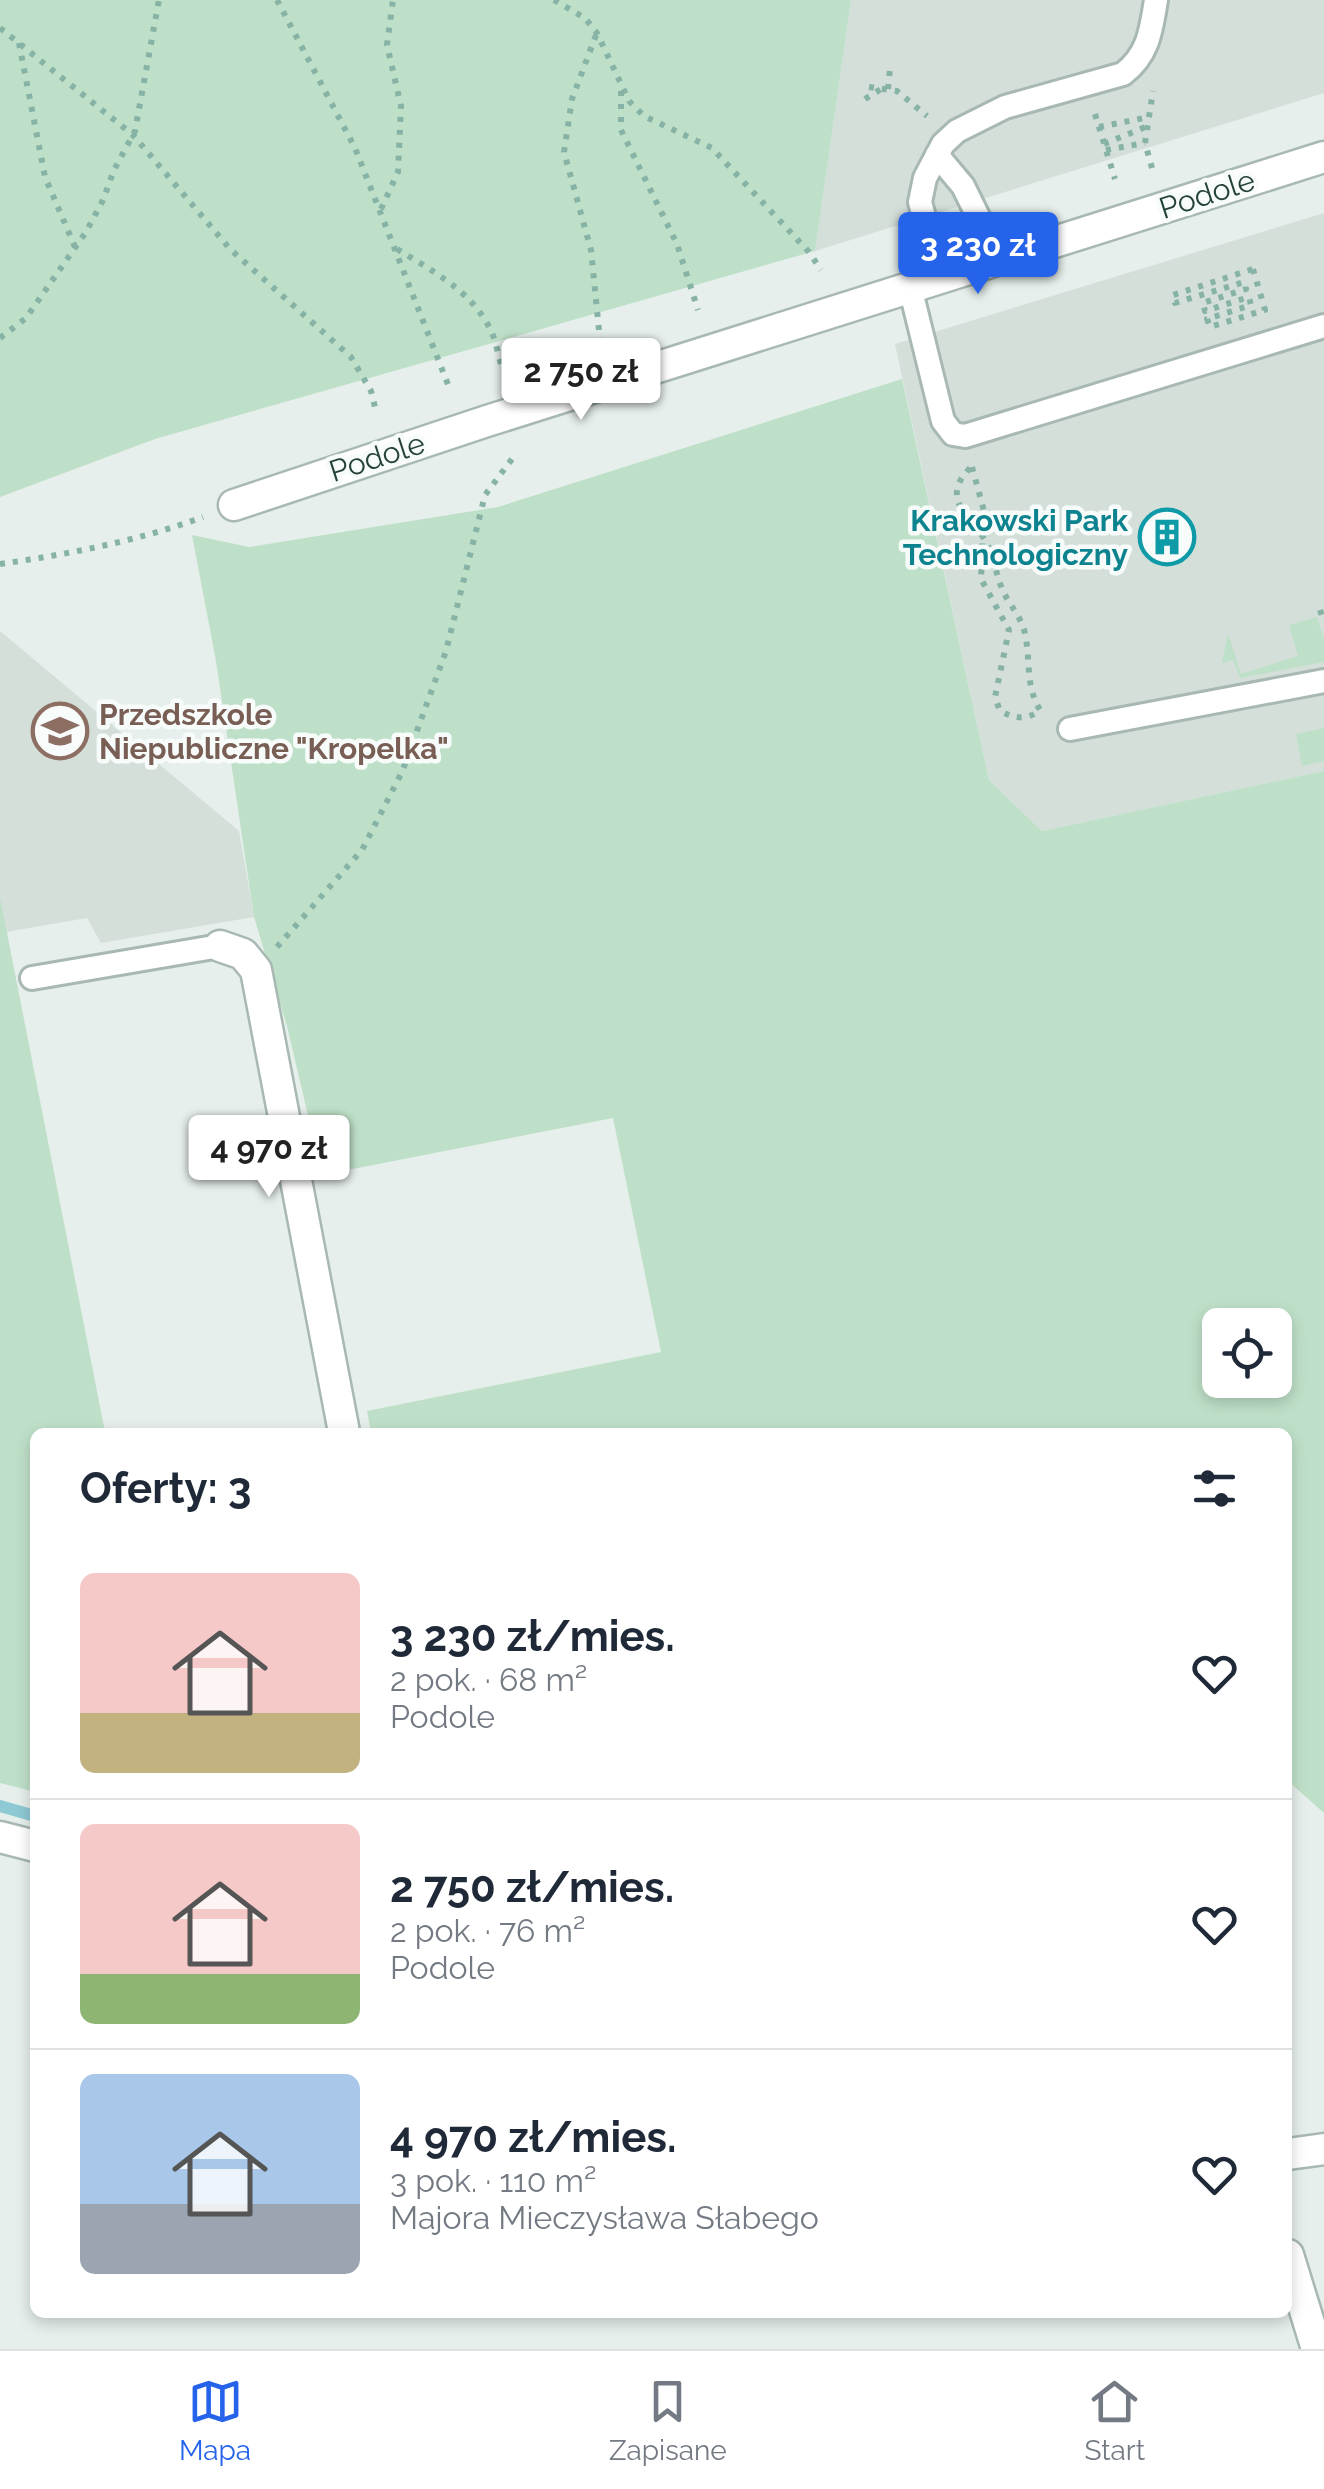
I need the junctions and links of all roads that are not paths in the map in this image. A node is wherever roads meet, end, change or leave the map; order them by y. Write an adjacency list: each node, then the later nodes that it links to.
1 (1156, 0): 2 (lane)
2 (943, 147): 4 (lane); 5 (lane)
3 (1324, 157): 4 (street, Podole)
4 (998, 260): 5 (street, Podole)
5 (940, 277): 6 (street, Podole)
6 (910, 286): 7 (lane); 8 (street, Podole)
7 (1324, 326)
8 (234, 506)
9 (1324, 681): 10 (lane)
10 (1070, 729)
11 (220, 946): 12 (lane); 13 (street)
12 (32, 978)
13 (343, 1428)
14 (0, 1836): 15 (street)
15 (30, 1845)
16 (1324, 2149): 17 (street)
17 (1292, 2153)
18 (1292, 2269): 19 (street)
19 (1317, 2349)

